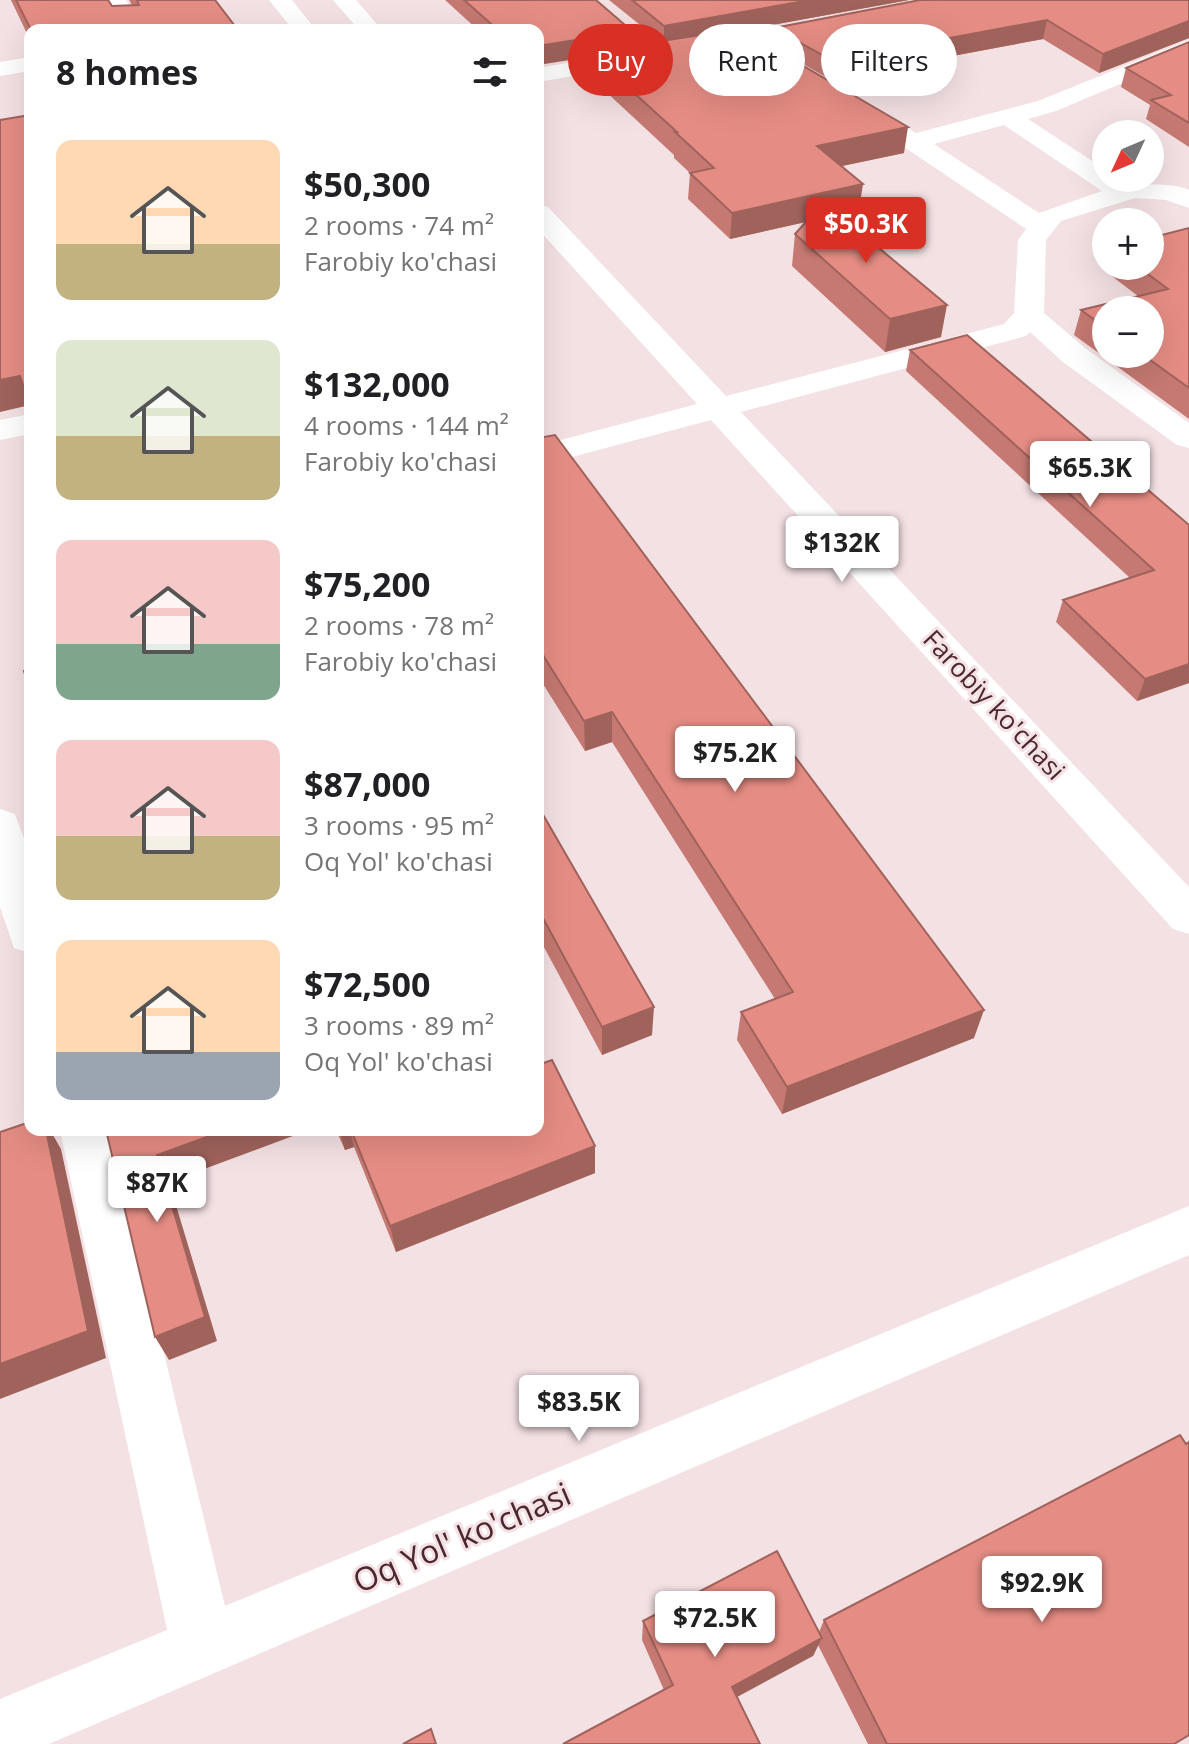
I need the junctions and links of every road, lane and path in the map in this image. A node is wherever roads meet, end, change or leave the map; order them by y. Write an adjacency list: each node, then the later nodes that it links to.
1 (115, 0): 5 (street)
2 (280, 0): 6 (street)
3 (344, 0): 7 (street)
4 (852, 21): 8 (street)
5 (128, 24)
6 (300, 24)
7 (366, 24)
8 (805, 30)
9 (1189, 47): 15 (street)
10 (24, 65): 11 (street)
11 (0, 69)
12 (568, 70): 13 (street)
13 (544, 74)
14 (834, 96): 16 (street)
15 (1009, 117): 16 (street); 17 (street)
16 (913, 142): 20 (street)
17 (1123, 193): 18 (street); 20 (street)
18 (1189, 200)
19 (544, 219): 22 (street, Farobiy ko'chasi)
20 (1042, 227): 21 (street)
21 (1029, 315): 22 (street); 25 (street)
22 (721, 409): 26 (street); 28 (street, Farobiy ko'chasi)
23 (24, 425): 24 (street)
24 (0, 430)
25 (1189, 438)
26 (544, 454)
27 (0, 825): 29 (street)
28 (1189, 916)
29 (19, 932)
30 (86, 1136): 32 (street)
31 (1189, 1230): 32 (street, Oq Yol' ko'chasi)
32 (203, 1647): 33 (street, Oq Yol' ko'chasi)
33 (0, 1732)

